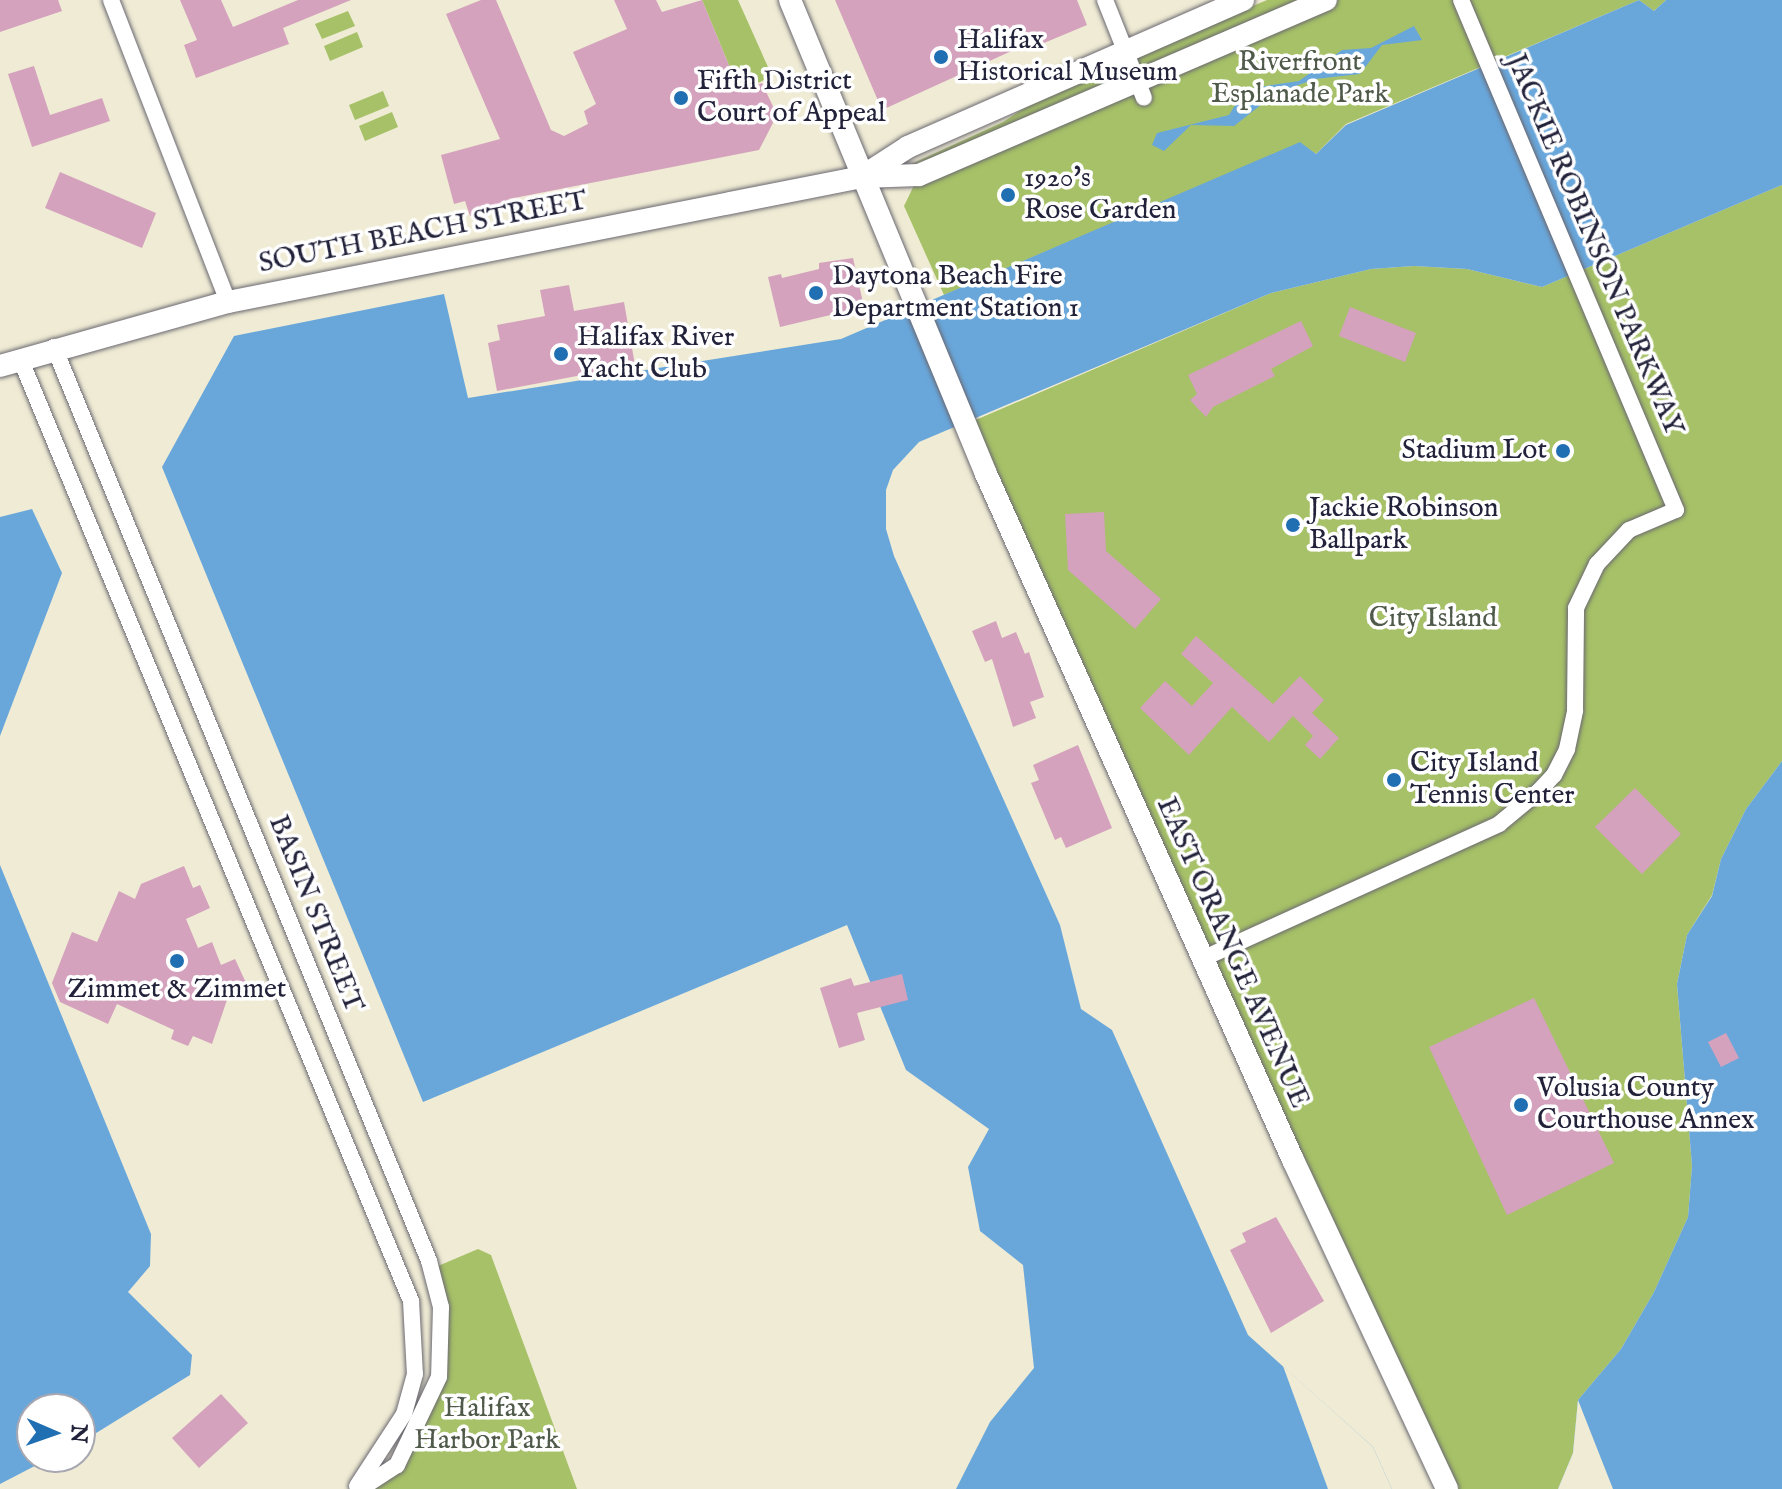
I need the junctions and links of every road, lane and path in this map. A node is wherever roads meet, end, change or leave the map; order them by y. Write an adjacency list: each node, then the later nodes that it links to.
1 (111, 0): 10 (street)
2 (790, 0): 9 (street, EAST ORANGE AVENUE)
3 (1105, 0): 7 (street)
4 (1243, 0): 7 (street, SOUTH BEACH STREET)
5 (1326, 0): 8 (street, SOUTH BEACH STREET)
6 (1461, 0): 18 (street, JACKIE ROBINSON PARKWAY)
7 (1125, 50): 8 (street); 9 (street, SOUTH BEACH STREET)
8 (1140, 88): 9 (street, SOUTH BEACH STREET)
9 (862, 177): 10 (street, SOUTH BEACH STREET); 18 (street, EAST ORANGE AVENUE)
10 (228, 302): 11 (street, SOUTH BEACH STREET)
11 (54, 347): 12 (street, SOUTH BEACH STREET); 13 (street, BASIN STREET)
12 (10, 362): 14 (street, BASIN STREET)
13 (169, 630): 14 (street); 15 (street, BASIN STREET)
14 (141, 644): 16 (street, BASIN STREET)
15 (260, 849): 16 (street); 17 (street, BASIN STREET)
16 (232, 861): 19 (street, BASIN STREET)
17 (301, 950): 19 (street); 20 (street, BASIN STREET)
18 (1202, 959): 25 (street, EAST ORANGE AVENUE)
19 (274, 963): 21 (street, BASIN STREET)
20 (366, 1107): 21 (street); 22 (street, BASIN STREET)
21 (340, 1120): 23 (street, BASIN STREET)
22 (429, 1261): 23 (street); 24 (street, BASIN STREET)
23 (401, 1271): 24 (street, BASIN STREET)
24 (358, 1489)
25 (1447, 1489)

